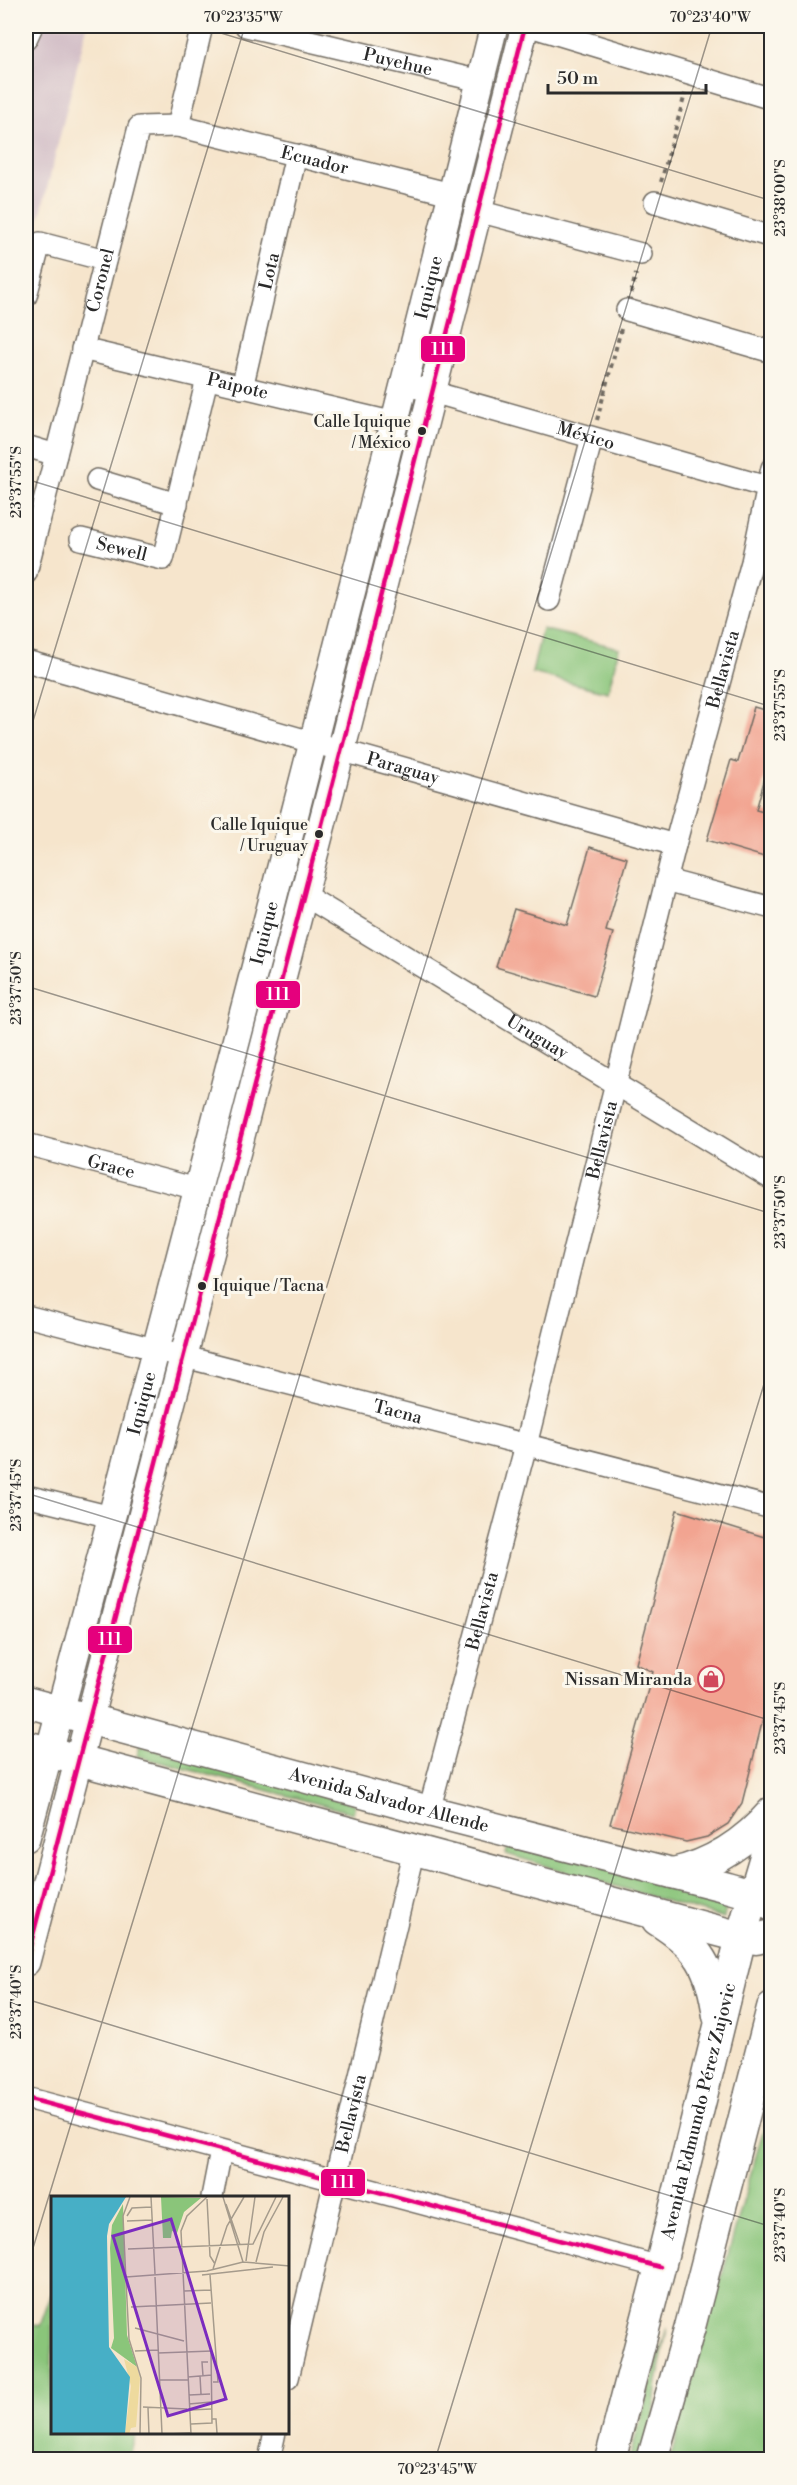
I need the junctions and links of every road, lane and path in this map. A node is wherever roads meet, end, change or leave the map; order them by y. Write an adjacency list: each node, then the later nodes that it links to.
1 (33, 26): 7 (street)
2 (202, 26): 10 (street)
3 (246, 26): 8 (street, Puyehue)
4 (494, 26): 8 (main road, Iquique)
5 (525, 26): 14 (main road, Iquique)
6 (530, 26): 9 (street)
7 (26, 39)
8 (480, 81): 12 (main road, Iquique)
9 (771, 99)
10 (178, 126): 11 (street, Ecuador); 17 (street, Coronel)
11 (296, 154): 12 (street, Ecuador); 24 (street, Lota)
12 (451, 194): 23 (main road, Iquique)
13 (656, 202): 15 (street)
14 (478, 212): 16 (street); 25 (main road, Iquique)
15 (771, 237)
16 (641, 254)
17 (105, 260): 18 (street); 20 (street, Coronel)
18 (26, 296)
19 (627, 310): 21 (street)
20 (82, 349): 22 (street, Paipote); 29 (street, Coronel)
21 (771, 352)
22 (207, 379): 24 (street, Paipote); 32 (street)
23 (404, 384): 25 (street, México); 26 (main road, Iquique)
24 (242, 388): 26 (street, Paipote)
25 (432, 392): 27 (street, México); 38 (main road, Iquique)
26 (395, 423): 37 (main road, Iquique)
27 (592, 438): 30 (street, México); 35 (street)
28 (26, 446): 29 (street)
29 (56, 455): 34 (street, Coronel)
30 (769, 478): 39 (street, Bellavista)
31 (96, 480): 32 (street)
32 (177, 504): 33 (street, Sewell)
33 (81, 539)
34 (26, 573)
35 (549, 600)
36 (26, 661): 37 (street, Paraguay)
37 (312, 742): 38 (street, Paraguay); 46 (main road, Iquique)
38 (341, 750): 39 (street, Paraguay); 41 (main road, Iquique)
39 (675, 845): 40 (street, Bellavista)
40 (666, 880): 42 (street); 43 (street, Bellavista)
41 (304, 895): 43 (street, Uruguay); 49 (main road, Iquique)
42 (771, 908)
43 (615, 1086): 45 (street, Uruguay); 50 (street, Bellavista)
44 (26, 1144): 46 (street, Grace)
45 (771, 1179)
46 (197, 1189): 48 (main road, Iquique)
47 (26, 1316): 48 (street, Tacna)
48 (156, 1350): 49 (street, Tacna); 53 (main road, Iquique)
49 (182, 1356): 50 (street, Tacna); 56 (main road, Iquique)
50 (526, 1445): 52 (street, Tacna); 59 (street, Bellavista)
51 (26, 1496): 53 (street)
52 (771, 1508)
53 (111, 1517): 55 (main road, Iquique)
54 (26, 1702): 55 (highway, Avenida Salvador Allende)
55 (60, 1710): 56 (highway, Avenida Salvador Allende); 57 (main road, Iquique)
56 (89, 1719): 58 (main road, Iquique); 59 (highway, Avenida Salvador Allende)
57 (37, 1749): 58 (highway); 62 (main road, Iquique)
58 (79, 1760): 63 (highway); 69 (main road, Iquique)
59 (429, 1811): 64 (highway, Avenida Salvador Allende)
60 (771, 1812): 64 (highway)
61 (771, 1833): 65 (highway, Avenida Edmundo Pérez Zujovic)
62 (26, 1838)
63 (414, 1849): 66 (highway); 74 (street, Bellavista)
64 (673, 1873): 65 (highway, Avenida Salvador Allende)
65 (763, 1900): 68 (highway, Avenida Edmundo Pérez Zujovic)
66 (630, 1906): 68 (highway); 71 (highway)
67 (771, 1935): 68 (highway)
68 (741, 1937): 71 (highway, Avenida Edmundo Pérez Zujovic)
69 (26, 1962)
70 (771, 2008): 81 (highway)
71 (720, 2025): 76 (highway, Avenida Edmundo Pérez Zujovic)
72 (26, 2098): 73 (street)
73 (221, 2151): 74 (street); 75 (street)
74 (334, 2181): 76 (street); 77 (street, Bellavista)
75 (212, 2196)
76 (660, 2267): 80 (highway, Avenida Edmundo Pérez Zujovic)
77 (290, 2369)
78 (275, 2434): 79 (street)
79 (269, 2460)
80 (610, 2460)
81 (652, 2460)

